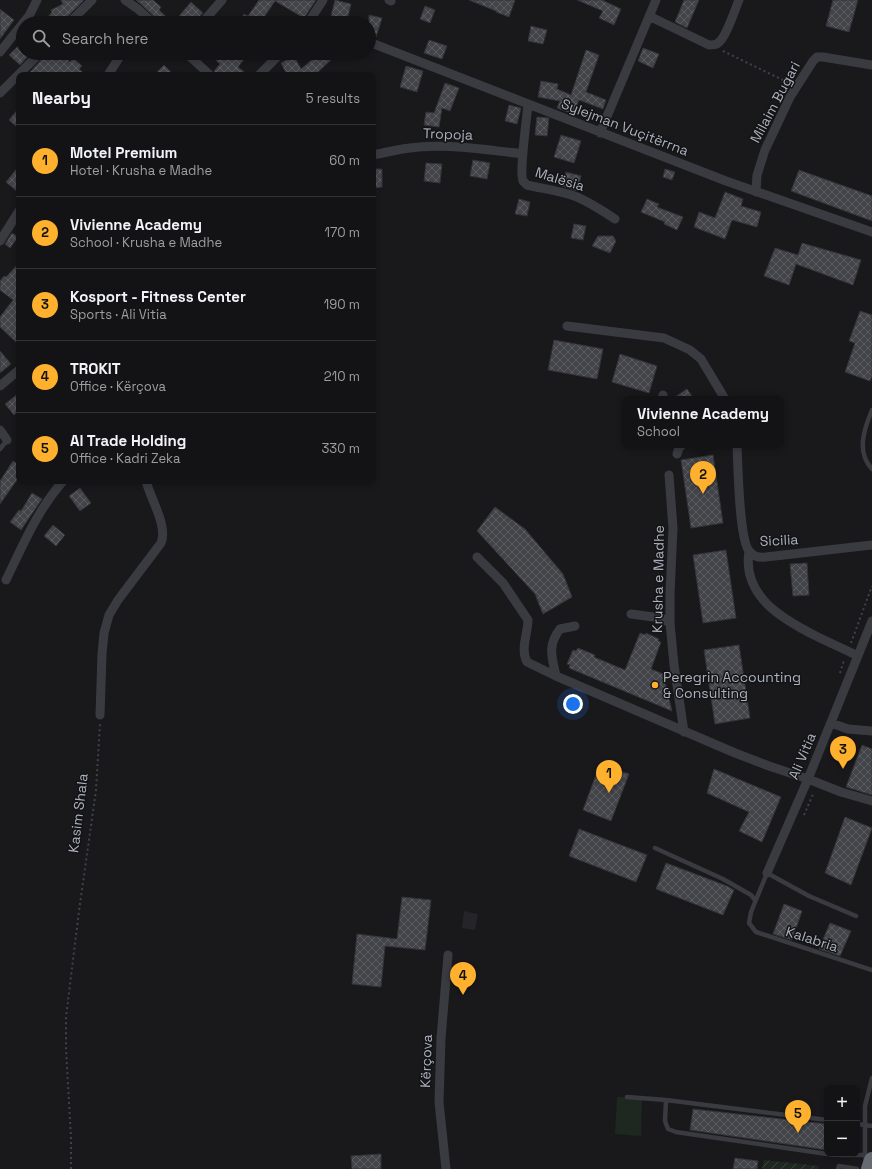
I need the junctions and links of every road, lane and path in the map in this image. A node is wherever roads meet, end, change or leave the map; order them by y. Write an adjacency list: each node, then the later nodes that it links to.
1 (37, 0): 8 (street)
2 (92, 0): 9 (street)
3 (125, 0): 10 (street)
4 (222, 0): 11 (street)
5 (323, 0): 12 (street)
6 (656, 0): 13 (street)
7 (739, 0): 16 (street)
8 (27, 16)
9 (76, 16)
10 (144, 16)
11 (208, 16)
12 (313, 16)
13 (649, 16): 16 (street); 31 (street)
14 (16, 32): 17 (street)
15 (376, 45): 30 (street, Sylejman Vuçitërrna)
16 (709, 45): 28 (path)
17 (0, 52)
18 (33, 60): 23 (street)
19 (118, 60): 24 (street)
20 (193, 60): 25 (street)
21 (274, 60): 26 (street)
22 (872, 65): 28 (street, Milaim Bugari)
23 (21, 72)
24 (110, 72)
25 (206, 72)
26 (262, 72)
27 (16, 77): 29 (street)
28 (796, 87): 34 (street, Milaim Bugari)
29 (0, 93)
30 (528, 104): 31 (street, Sylejman Vuçitërrna); 33 (street, Malësia)
31 (600, 133): 34 (street, Sylejman Vuçitërrna)
32 (376, 154): 33 (street, Tropoja)
33 (523, 154): 36 (street, Malësia)
34 (756, 192): 37 (street, Sylejman Vuçitërrna)
35 (16, 216): 38 (street)
36 (615, 219)
37 (872, 232)
38 (0, 241)
39 (567, 326): 42 (street)
40 (16, 373): 41 (street)
41 (0, 386)
42 (723, 396)
43 (872, 410): 48 (lane)
44 (0, 430): 45 (street)
45 (7, 440): 47 (lane)
46 (737, 448): 53 (street, Sicilia)
47 (0, 449)
48 (872, 469)
49 (669, 475): 58 (street, Krusha e Madhe)
50 (61, 484): 55 (street)
51 (147, 484): 62 (street)
52 (872, 545): 53 (street, Sicilia)
53 (749, 551): 60 (street)
54 (477, 557): 61 (street)
55 (6, 580)
56 (631, 614): 58 (street)
57 (872, 621): 60 (street, Ali Vitia)
58 (670, 623): 65 (street, Krusha e Madhe)
59 (575, 626): 61 (street)
60 (858, 656): 63 (street, Ali Vitia)
61 (556, 676): 65 (street)
62 (100, 715): 85 (path, Kasim Shala)
63 (831, 723): 64 (street); 66 (street, Ali Vitia)
64 (872, 731)
65 (684, 732): 66 (street)
66 (808, 779): 67 (street); 69 (street, Ali Vitia)
67 (872, 801)
68 (655, 848): 70 (lane)
69 (767, 873): 70 (lane, Ali Vitia); 71 (lane)
70 (755, 900): 72 (lane, Ali Vitia)
71 (856, 916)
72 (749, 923): 74 (lane, Kalabria)
73 (448, 955): 86 (street, Kërçova)
74 (872, 970)
75 (872, 1078): 80 (lane)
76 (627, 1097): 77 (lane)
77 (666, 1100): 78 (lane); 82 (lane)
78 (824, 1120)
79 (860, 1125): 80 (lane)
80 (866, 1126): 81 (lane); 84 (lane)
81 (872, 1126)
82 (824, 1154)
83 (845, 1157): 84 (lane)
84 (868, 1163)
85 (71, 1169)
86 (446, 1169)
87 (838, 1169): 88 (lane)
88 (857, 1169)

